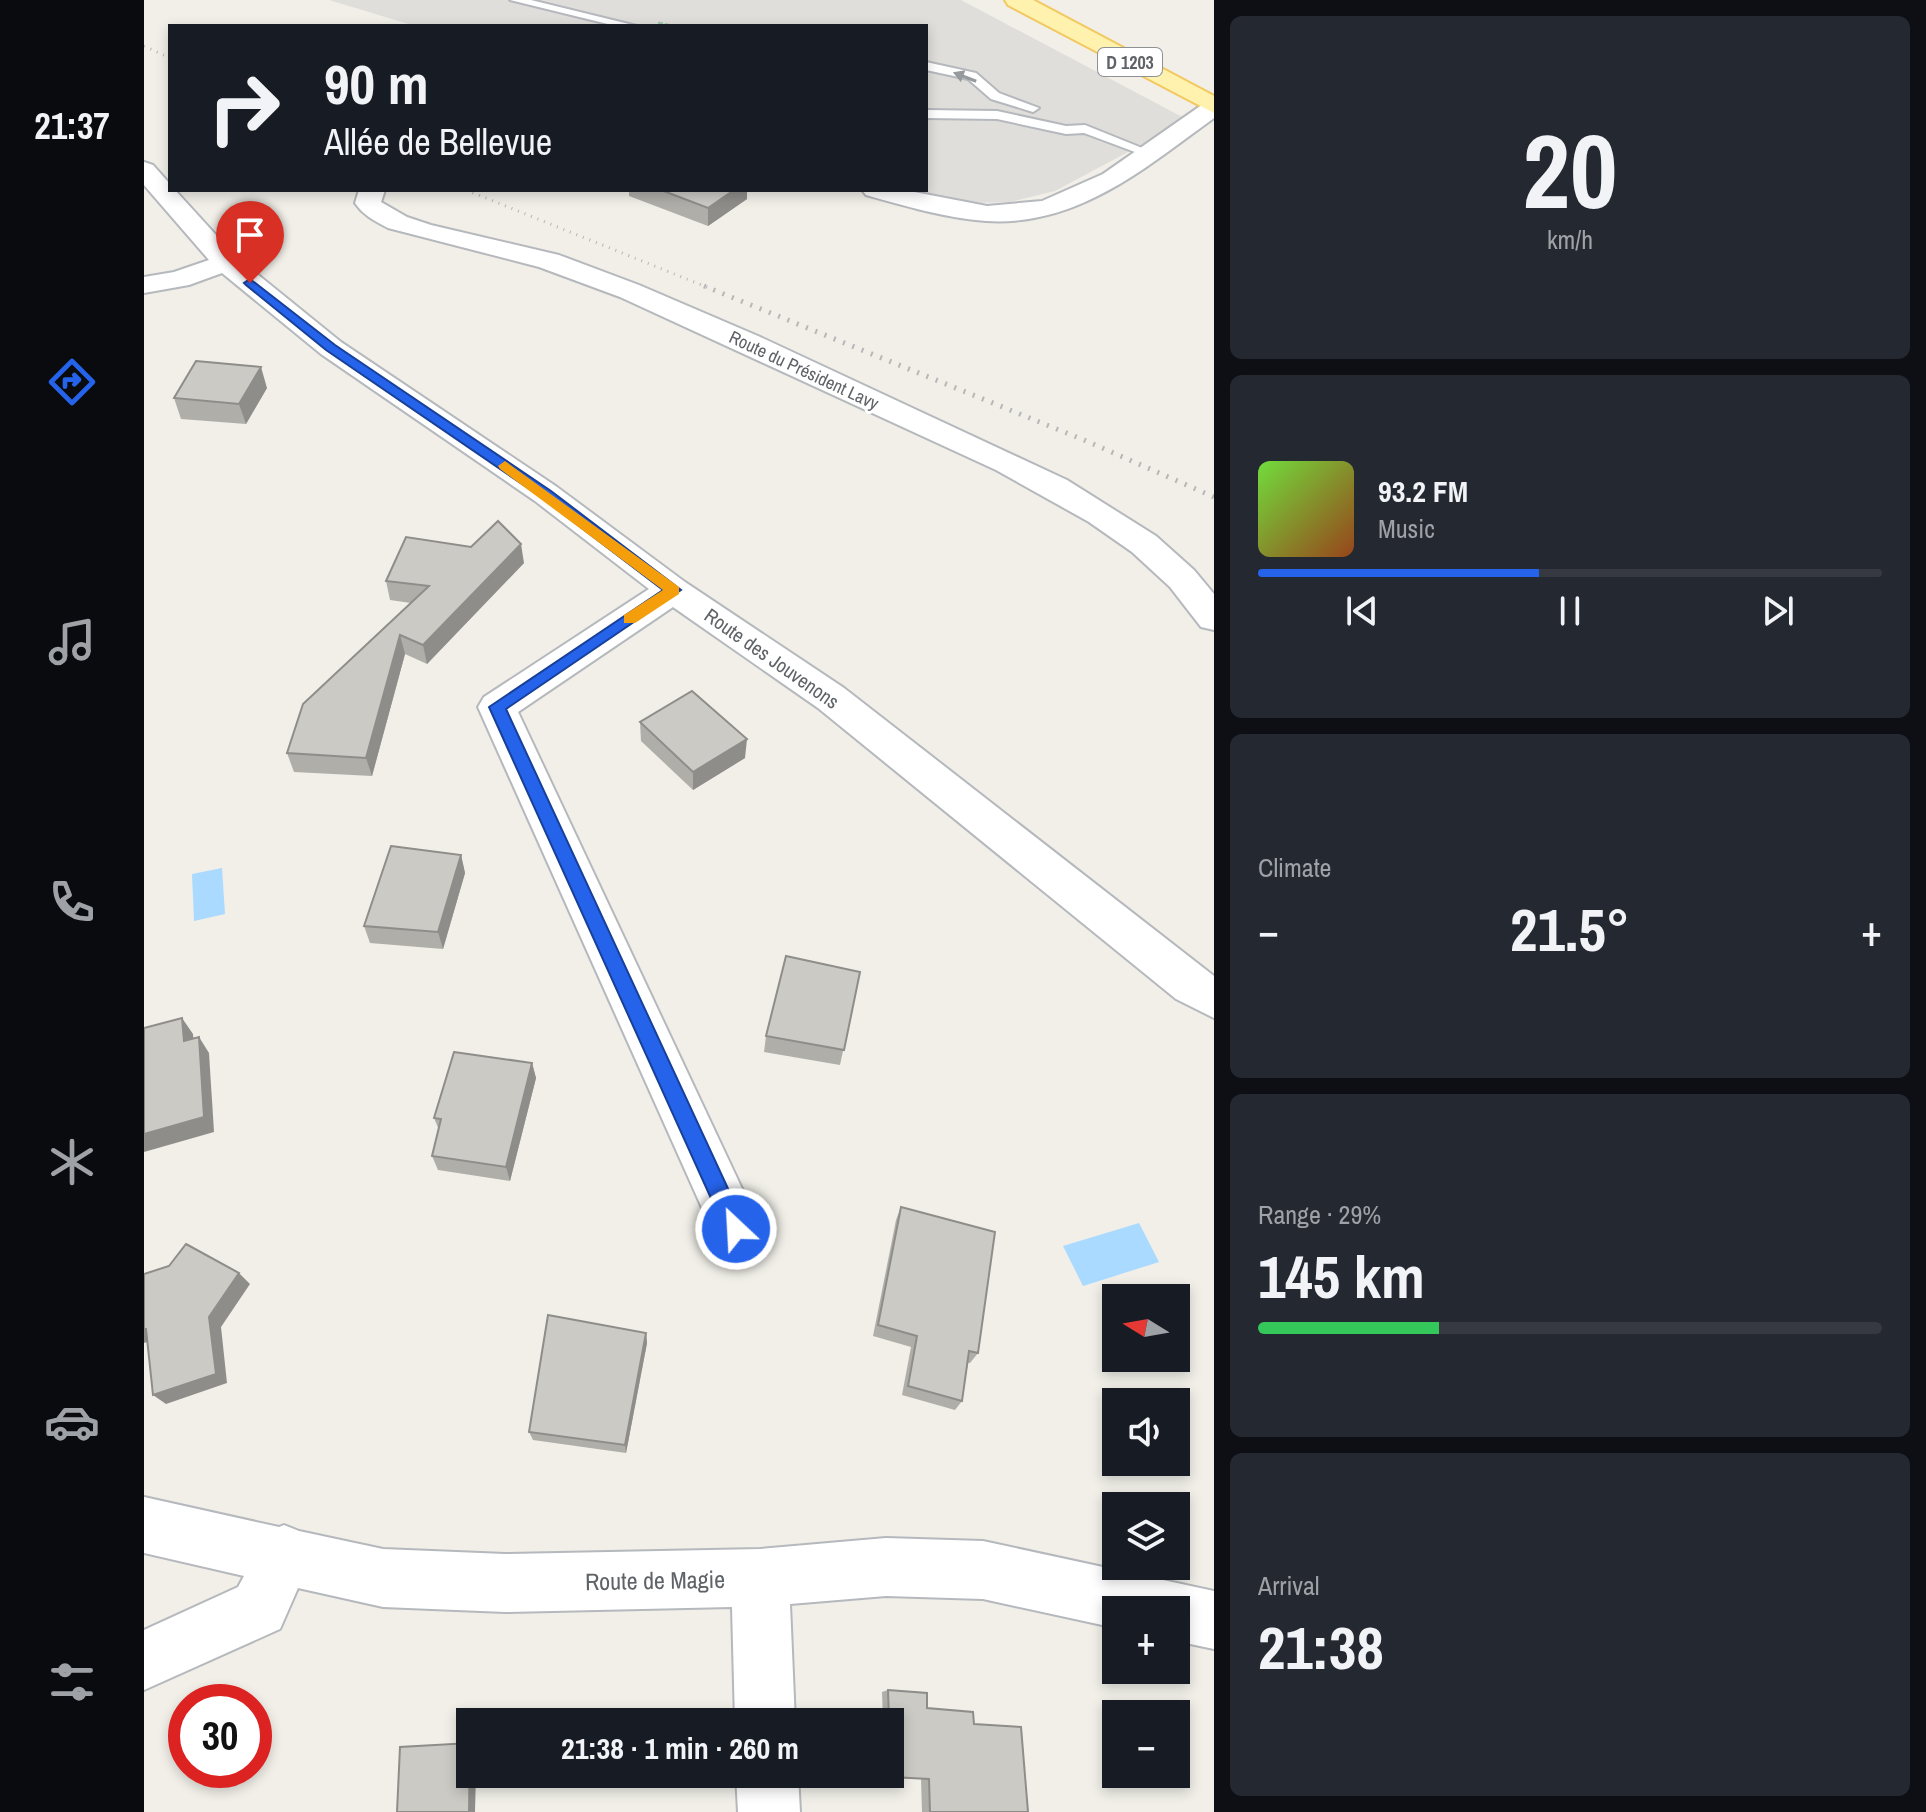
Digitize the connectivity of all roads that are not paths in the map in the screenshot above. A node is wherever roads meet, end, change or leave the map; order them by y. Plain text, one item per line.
1 (516, 0) edge
2 (1016, 0) edge
3 (1048, 16) junction
4 (622, 24) edge
5 (928, 66) edge
6 (1214, 89) edge
7 (990, 92) junction
8 (1214, 107) edge
9 (928, 114) edge
10 (976, 114) junction
11 (1085, 129) junction
12 (1196, 146) dead end
13 (1151, 154) junction
14 (144, 170) edge
15 (371, 192) edge
16 (883, 192) edge
17 (226, 263) junction
18 (144, 285) edge
19 (673, 590) junction
20 (1214, 618) edge
21 (1214, 999) edge
22 (736, 1229) dead end
23 (144, 1525) edge
24 (284, 1553) junction
25 (760, 1578) junction
26 (1103, 1596) edge
27 (1190, 1615) edge
28 (1214, 1620) edge
29 (144, 1660) edge
30 (765, 1708) edge
31 (768, 1788) edge
32 (769, 1812) edge

1 - 4 lane
2 - 3 main road, D 1203
3 - 6 main road, D 1203
3 - 8 main road, D 1203
7 -> 5 lane
7 - 10 lane
7 - 11 lane
8 - 13 street
9 - 10 lane
10 - 11 lane
11 - 13 lane
12 - 13 street
13 - 16 street
14 - 17 street, Route des Jouvenons
15 - 20 street, Route du Président Lavy
17 - 18 street
17 - 19 street, Route des Jouvenons
19 - 21 street, Route des Jouvenons
19 - 22 street
23 - 24 street, Route de Magie
24 - 25 street, Route de Magie
24 - 29 street
25 - 26 street, Route de Magie
25 - 30 street
27 - 28 street
31 - 32 street

